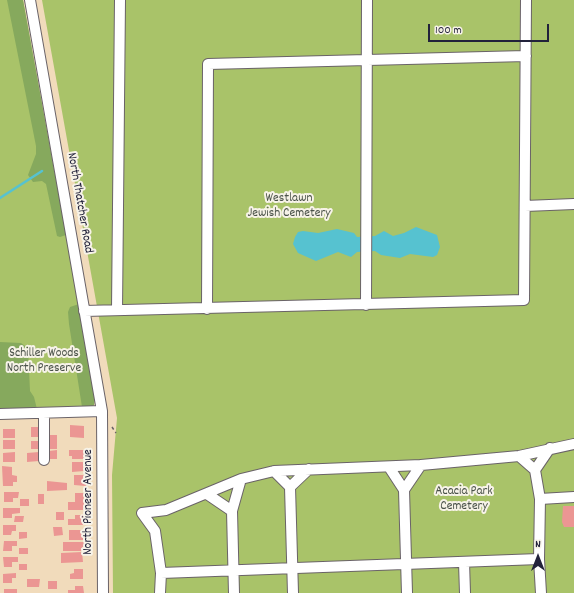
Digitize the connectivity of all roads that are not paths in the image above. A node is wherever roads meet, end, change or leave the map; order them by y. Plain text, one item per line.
1 (30, 0) edge
2 (120, 0) edge
3 (367, 0) edge
4 (526, 0) edge
5 (526, 56) junction
6 (366, 60) junction
7 (574, 204) edge
8 (525, 206) junction
9 (366, 305) junction
10 (207, 309) junction
11 (117, 310) junction
12 (84, 311) junction
13 (102, 411) junction
14 (44, 413) junction
15 (0, 414) edge
16 (574, 444) edge
17 (550, 448) junction
18 (519, 456) junction
19 (44, 460) dead end
20 (421, 465) junction
21 (389, 467) junction
22 (309, 469) junction
23 (535, 470) junction
24 (274, 471) junction
25 (241, 479) junction
26 (290, 487) junction
27 (404, 490) junction
28 (207, 494) junction
29 (574, 497) edge
30 (540, 499) junction
31 (232, 511) junction
32 (539, 559) junction
33 (464, 562) junction
34 (406, 564) junction
35 (292, 568) junction
36 (233, 570) junction
37 (161, 573) junction
38 (103, 593) edge
39 (160, 593) edge
40 (234, 593) edge
41 (293, 593) edge
42 (407, 593) edge
43 (465, 593) edge
44 (541, 593) edge

1 - 12 street, North Thatcher Road
2 - 11 street
3 - 6 street
4 - 5 street
5 - 6 street
5 - 8 street
6 - 9 street
6 - 10 street
7 - 8 street
8 - 9 street
9 - 10 street
10 - 11 street
11 - 12 street
12 - 13 street, North Thatcher Road
13 - 14 street
13 - 38 street, North Pioneer Avenue
14 - 15 street
14 - 19 street
16 - 17 street
17 - 18 street
17 - 23 street
18 - 20 street
18 - 23 street
20 - 21 street
20 - 27 street
21 - 22 street
21 - 27 street
22 - 24 street
22 - 26 street
23 - 30 street
24 - 25 street
24 - 26 street
25 - 28 street
25 - 31 street
26 - 35 street
27 - 34 street
28 - 31 street
28 - 37 street
29 - 30 street
30 - 32 street
31 - 36 street
32 - 33 street
32 - 44 street
33 - 34 street
33 - 43 street
34 - 35 street
34 - 42 street
35 - 36 street
35 - 41 street
36 - 37 street
36 - 40 street
37 - 39 street

